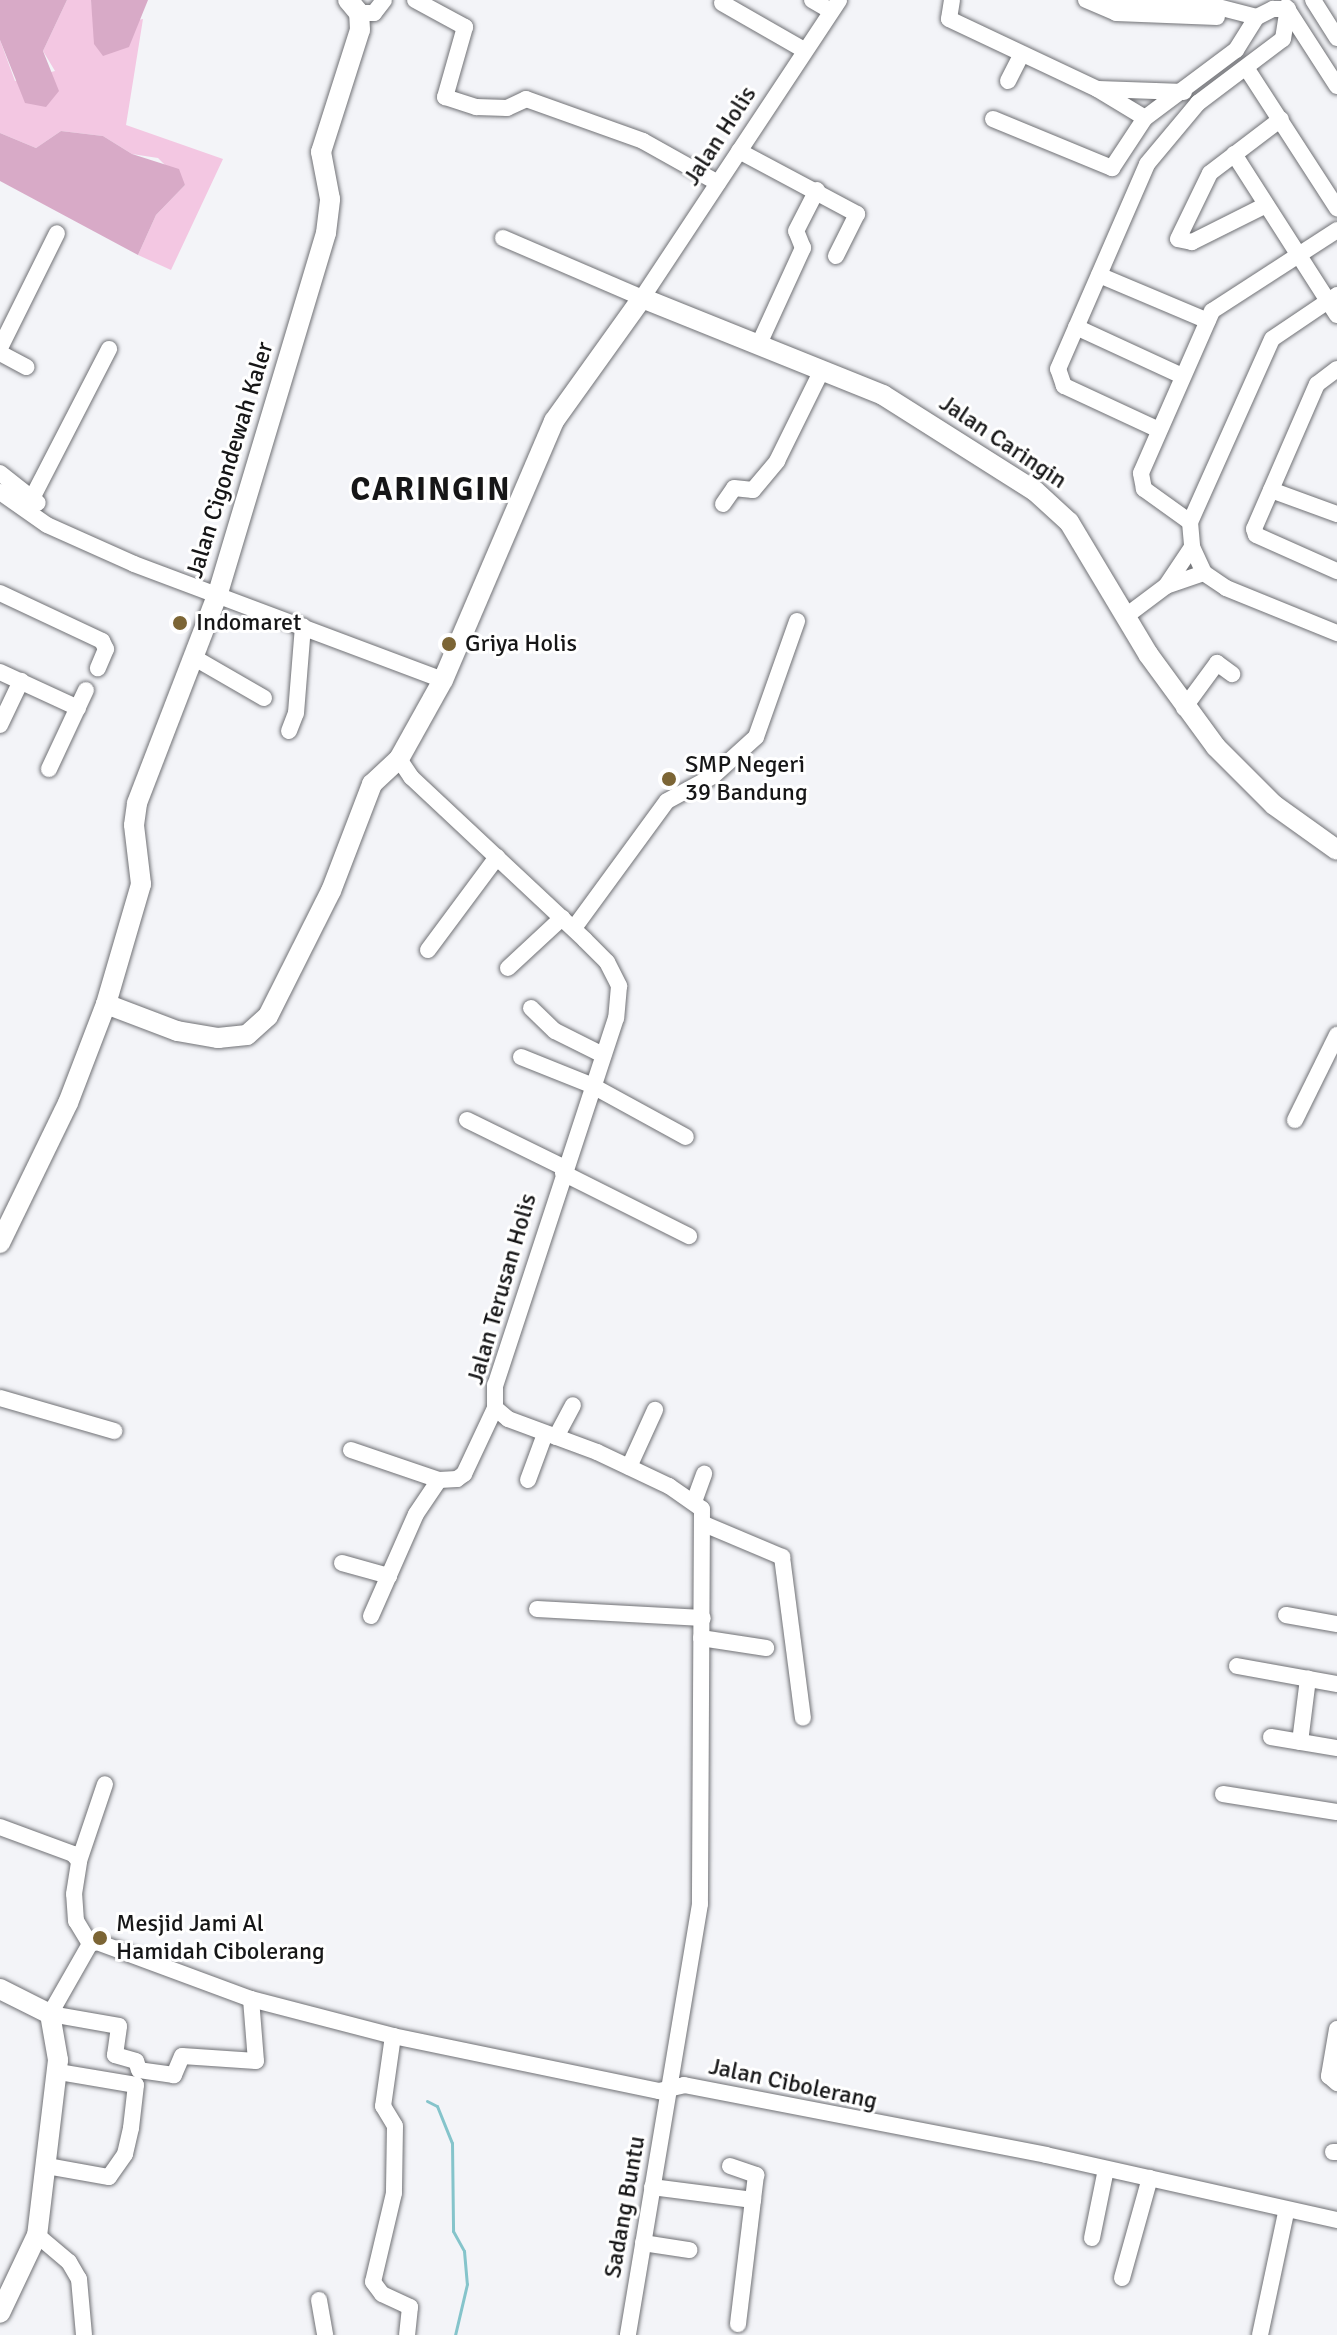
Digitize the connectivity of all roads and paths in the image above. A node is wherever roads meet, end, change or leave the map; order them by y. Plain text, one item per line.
1 (384, 0) edge
2 (415, 0) edge
3 (812, 0) edge
4 (952, 0) edge
5 (1086, 0) edge
6 (1313, 0) edge
7 (722, 3) dead end
8 (1289, 3) edge
9 (835, 5) edge
10 (1123, 6) edge
11 (354, 7) edge
12 (1257, 17) junction
13 (1337, 38) edge
14 (804, 50) junction
15 (1021, 55) junction
16 (1247, 69) junction
17 (1008, 81) dead end
18 (1337, 86) edge
19 (1097, 89) junction
20 (1184, 92) junction
21 (1145, 118) junction
22 (993, 119) dead end
23 (1281, 119) junction
24 (739, 151) junction
25 (1234, 154) junction
26 (718, 183) junction
27 (817, 190) junction
28 (1266, 205) junction
29 (1337, 208) edge
30 (1337, 230) edge
31 (57, 233) dead end
32 (503, 238) dead end
33 (1298, 251) junction
34 (836, 256) dead end
35 (1099, 275) junction
36 (642, 298) junction
37 (1332, 298) edge
38 (1337, 315) edge
39 (1208, 321) junction
40 (1076, 327) junction
41 (759, 344) junction
42 (109, 349) dead end
43 (0, 351) edge
44 (26, 367) dead end
45 (1337, 369) edge
46 (822, 370) junction
47 (1182, 376) junction
48 (1159, 430) junction
49 (0, 473) edge
50 (1271, 490) junction
51 (0, 492) edge
52 (30, 503) junction
53 (723, 504) dead end
54 (1337, 514) edge
55 (1190, 522) junction
56 (1192, 547) junction
57 (1337, 571) edge
58 (1204, 573) junction
59 (1166, 586) junction
60 (0, 593) edge
61 (218, 593) junction
62 (1126, 616) junction
63 (797, 621) dead end
64 (303, 626) junction
65 (1337, 633) edge
66 (193, 657) junction
67 (98, 668) dead end
68 (0, 672) edge
69 (1232, 674) dead end
70 (443, 680) junction
71 (21, 681) junction
72 (86, 690) dead end
73 (264, 698) dead end
74 (78, 708) junction
75 (1184, 708) junction
76 (0, 725) edge
77 (289, 731) dead end
78 (399, 759) junction
79 (49, 769) dead end
80 (1337, 850) edge
81 (497, 857) junction
82 (568, 923) junction
83 (428, 950) dead end
84 (508, 968) dead end
85 (106, 1004) junction
86 (531, 1008) dead end
87 (1337, 1035) edge
88 (603, 1055) junction
89 (521, 1057) dead end
90 (591, 1085) junction
91 (467, 1120) dead end
92 (1295, 1120) dead end
93 (686, 1137) dead end
94 (564, 1171) junction
95 (689, 1236) dead end
96 (1, 1240) edge
97 (0, 1398) edge
98 (573, 1405) dead end
99 (495, 1408) junction
100 (655, 1410) dead end
101 (114, 1431) dead end
102 (551, 1435) junction
103 (351, 1450) dead end
104 (629, 1467) junction
105 (704, 1474) dead end
106 (439, 1480) junction
107 (528, 1480) dead end
108 (695, 1499) junction
109 (704, 1524) junction
110 (342, 1563) dead end
111 (389, 1576) junction
112 (537, 1609) dead end
113 (1286, 1615) dead end
114 (371, 1616) dead end
115 (703, 1618) junction
116 (1337, 1624) edge
117 (701, 1638) junction
118 (766, 1648) dead end
119 (1237, 1666) dead end
120 (1308, 1679) junction
121 (1337, 1684) edge
122 (803, 1718) dead end
123 (1271, 1737) dead end
124 (1300, 1742) junction
125 (1337, 1748) edge
126 (105, 1784) dead end
127 (1223, 1794) dead end
128 (1337, 1812) edge
129 (0, 1827) edge
130 (79, 1861) junction
131 (90, 1944) junction
132 (0, 1989) edge
133 (251, 1999) junction
134 (50, 2014) junction
135 (1337, 2029) edge
136 (393, 2036) junction
137 (58, 2072) junction
138 (137, 2077) junction
139 (1336, 2083) edge
140 (671, 2087) junction
141 (47, 2166) junction
142 (730, 2166) dead end
143 (1106, 2169) junction
144 (1150, 2178) junction
145 (652, 2187) junction
146 (753, 2200) junction
147 (1286, 2213) junction
148 (1337, 2220) edge
149 (37, 2235) junction
150 (1092, 2238) dead end
151 (643, 2243) junction
152 (689, 2250) dead end
153 (1122, 2278) dead end
154 (319, 2300) dead end
155 (0, 2313) edge
156 (738, 2324) dead end
157 (84, 2335) edge
158 (325, 2335) edge
159 (407, 2335) edge
160 (628, 2335) edge
161 (1260, 2335) edge

1 - 11 street
2 - 26 street
3 - 9 street
4 - 15 street
5 - 10 street
6 - 13 street
7 - 14 street
8 - 12 street
8 - 16 street
8 - 18 street
9 - 14 street, Jalan Holis
10 - 12 street
11 - 61 main road, Jalan Cigondewah Kaler
12 - 20 street
14 - 24 street, Jalan Holis
15 - 17 street
15 - 19 street
16 - 23 street
16 - 35 street
19 - 20 street
19 - 21 street
20 - 21 street
21 - 22 street
23 - 25 street
23 - 29 street
24 - 26 street, Jalan Holis
24 - 27 street
25 - 28 street
25 - 28 street
26 - 36 street, Jalan Holis
27 - 34 street
27 - 41 street
28 - 33 street
30 - 33 street
31 - 43 street
32 - 36 street
33 - 37 street
33 - 39 street
35 - 39 street
35 - 40 street
36 - 41 main road, Jalan Caringin
36 - 70 main road
37 - 38 street
37 - 55 street
39 - 47 street
40 - 47 street
40 - 48 street
41 - 46 main road, Jalan Caringin
42 - 52 street
43 - 44 street
45 - 50 street
46 - 53 street
46 - 62 main road, Jalan Caringin
47 - 48 street
48 - 55 street
49 - 52 street
50 - 54 street
50 - 57 street
51 - 52 street
52 - 61 street
55 - 56 street
56 - 58 street
56 - 59 street
58 - 59 street
58 - 65 street
59 - 62 street
60 - 67 street
61 - 64 street
61 - 66 main road, Jalan Cigondewah Kaler
62 - 75 main road, Jalan Caringin
63 - 82 street
64 - 70 street
64 - 77 street
66 - 73 street
66 - 85 main road, Jalan Cigondewah Kaler
68 - 71 street
69 - 75 street
70 - 78 main road
71 - 74 street
71 - 76 street
72 - 74 street
74 - 79 street
75 - 80 main road, Jalan Caringin
78 - 81 street, Jalan Terusan Holis
78 - 85 main road
81 - 82 street, Jalan Terusan Holis
81 - 83 street
82 - 84 street
82 - 88 street, Jalan Terusan Holis
85 - 96 main road, Jalan Cigondewah Kaler
86 - 88 street
87 - 92 street
88 - 90 street, Jalan Terusan Holis
89 - 90 street
90 - 93 street
90 - 94 street, Jalan Terusan Holis
91 - 94 street
94 - 95 street
94 - 99 street, Jalan Terusan Holis
97 - 101 street
98 - 102 street
99 - 102 street, Jalan Terusan Holis
99 - 106 street
100 - 104 street
102 - 104 street, Jalan Terusan Holis
102 - 107 street
103 - 106 street
104 - 108 street, Jalan Terusan Holis
105 - 108 street
106 - 111 street
108 - 109 street
109 - 115 street
109 - 122 street
110 - 111 street
111 - 114 street
112 - 115 street
113 - 116 street
115 - 117 street
117 - 118 street
117 - 140 street
119 - 120 street
120 - 121 street
120 - 124 street
123 - 124 street
124 - 125 street
126 - 130 street
127 - 128 street
129 - 130 street
130 - 131 street
131 - 133 street, Jalan Cibolerang
131 - 134 street
132 - 134 main road
133 - 136 street, Jalan Cibolerang
133 - 138 street
134 - 137 main road
134 - 138 street
135 - 139 street
136 - 140 street, Jalan Cibolerang
136 - 159 street
137 - 138 street
137 - 141 main road
138 - 141 street
140 - 143 street, Jalan Cibolerang
140 - 145 street, Sadang Buntu
141 - 149 main road
142 - 146 street
143 - 144 street, Jalan Cibolerang
143 - 150 street
144 - 147 street, Jalan Cibolerang
144 - 153 street
145 - 146 street
145 - 151 street, Sadang Buntu
146 - 156 street
147 - 148 street, Jalan Cibolerang
147 - 161 street
149 - 155 main road
149 - 157 street
151 - 152 street
151 - 160 street, Sadang Buntu
154 - 158 street

